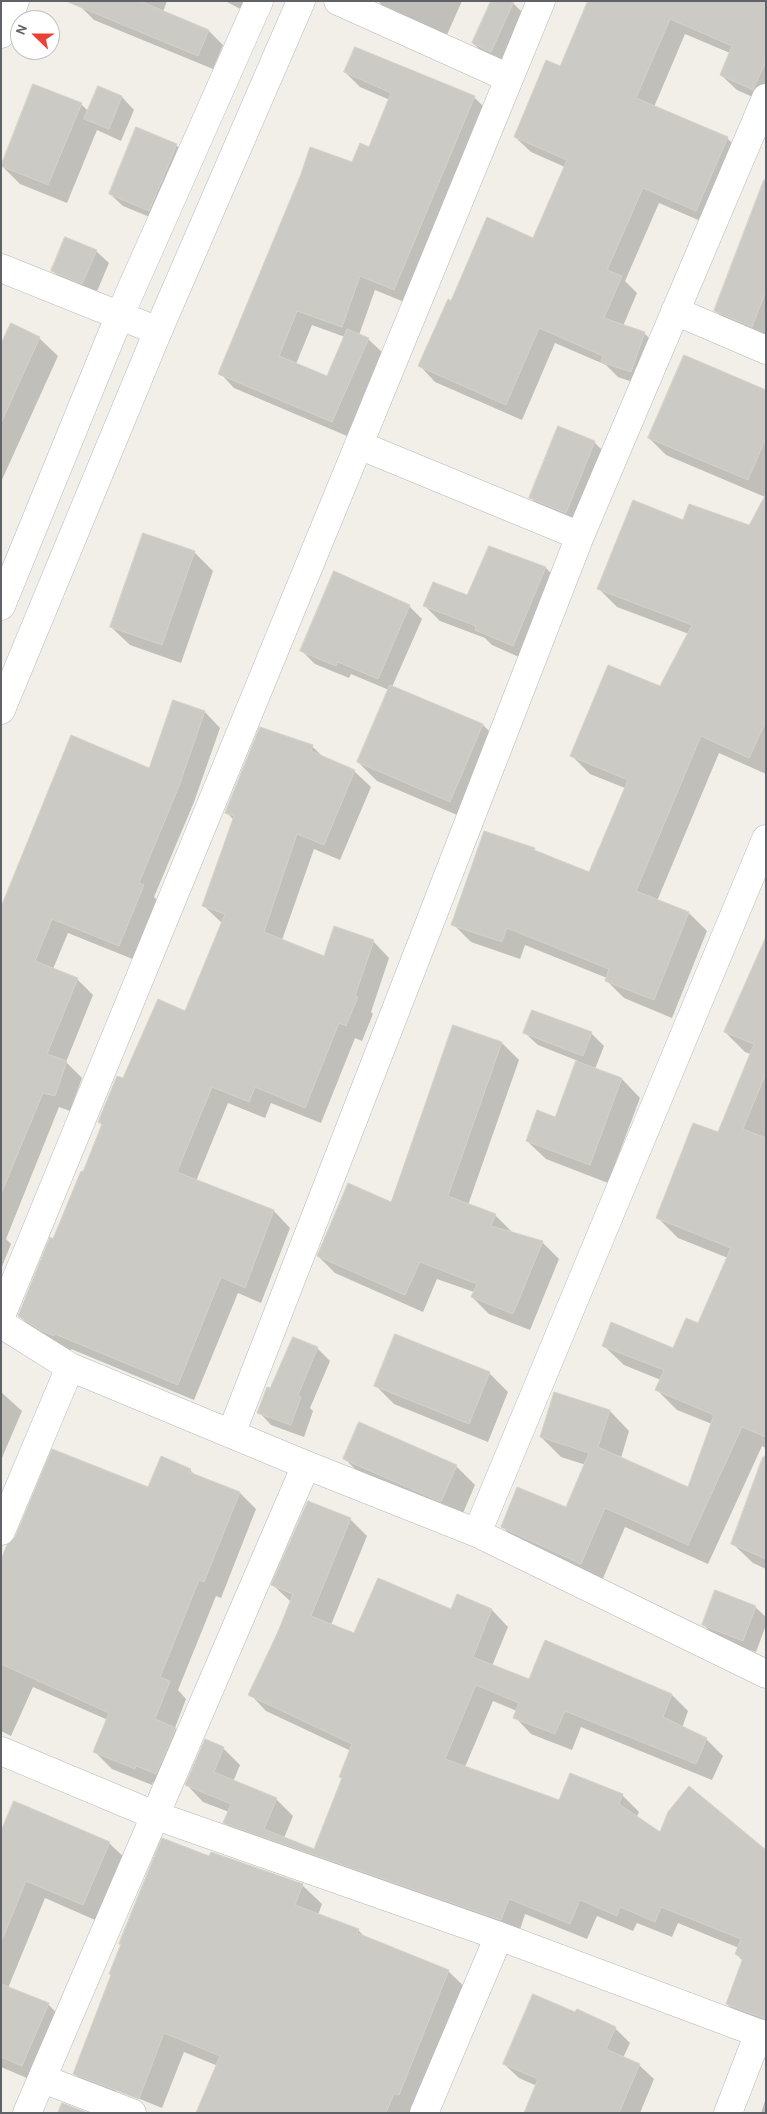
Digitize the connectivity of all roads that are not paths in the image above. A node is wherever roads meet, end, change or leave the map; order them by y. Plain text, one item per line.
1 (15, 1) edge
2 (259, 1) edge
3 (301, 1) edge
4 (338, 1) edge
5 (541, 1) edge
6 (1, 34) edge
7 (509, 78) junction
8 (766, 98) edge
9 (1, 268) edge
10 (675, 311) junction
11 (120, 317) junction
12 (158, 332) junction
13 (766, 350) edge
14 (359, 445) junction
15 (580, 536) junction
16 (1, 606) edge
17 (1, 710) edge
18 (766, 839) edge
19 (1, 1316) edge
20 (1, 1324) edge
21 (70, 1367) junction
22 (231, 1434) junction
23 (306, 1465) junction
24 (1, 1531) edge
25 (477, 1533) junction
26 (765, 1673) edge
27 (1, 1751) edge
28 (154, 1815) junction
29 (499, 1936) junction
30 (762, 2035) edge
31 (43, 2079) junction
32 (27, 2113) edge
33 (132, 2113) edge
34 (424, 2113) edge
35 (728, 2113) edge

1 - 6 street
2 - 11 street
3 - 12 street
4 - 7 street
5 - 7 street
7 - 14 street
8 - 10 street
9 - 11 street
10 - 13 street
10 - 15 street
11 - 12 street
11 - 16 street
12 - 17 street
14 - 15 street
14 - 19 street
15 - 22 street
18 - 25 street
20 - 21 street
21 - 22 street
21 - 24 street
22 - 23 street
23 - 25 street
23 - 28 street
25 - 26 street
27 - 28 street
28 - 29 street
28 - 31 street
29 - 30 street
29 - 34 street
30 - 35 street
31 - 32 street
31 - 33 street

